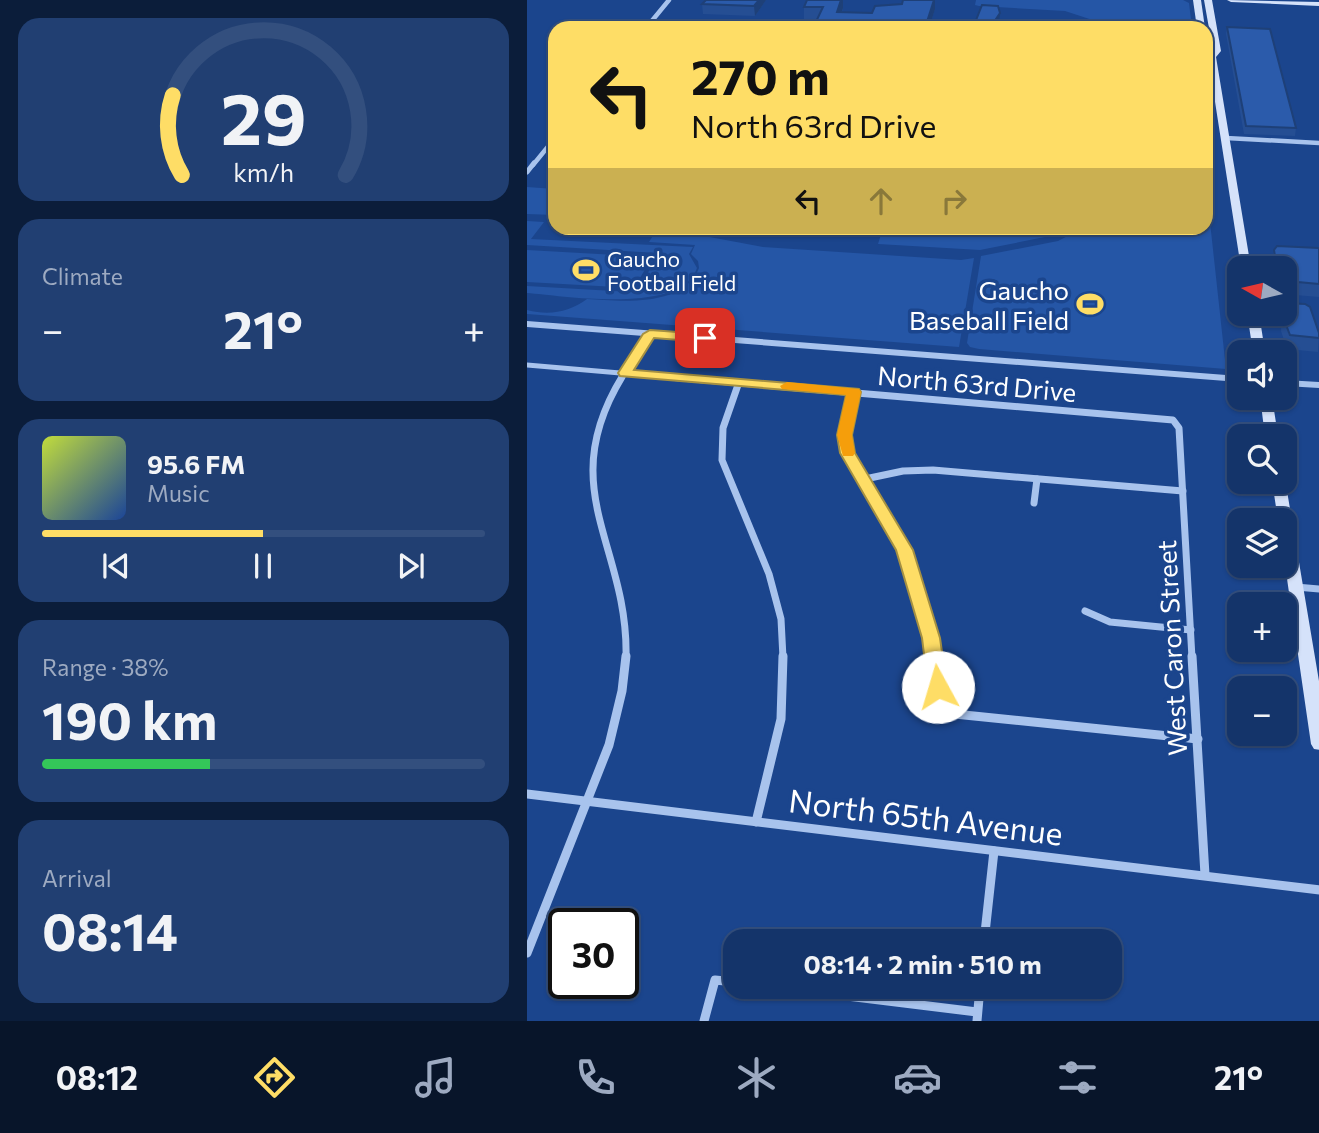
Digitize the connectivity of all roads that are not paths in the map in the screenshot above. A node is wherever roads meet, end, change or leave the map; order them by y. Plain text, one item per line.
1 (669, 0) edge
2 (1197, 0) edge
3 (1208, 0) edge
4 (1231, 0) edge
5 (1312, 0) edge
6 (1319, 2) edge
7 (652, 21) edge
8 (1200, 21) edge
9 (1212, 21) edge
10 (1213, 28) edge
11 (1213, 53) edge
12 (1213, 75) edge
13 (1226, 138) junction
14 (1319, 143) edge
15 (548, 146) edge
16 (527, 172) edge
17 (1244, 256) edge
18 (527, 324) edge
19 (650, 334) junction
20 (527, 365) edge
21 (625, 373) junction
22 (1227, 378) edge
23 (739, 382) junction
24 (1297, 384) edge
25 (1319, 385) edge
26 (854, 392) junction
27 (1173, 419) joint
28 (865, 479) junction
29 (1037, 479) junction
30 (1183, 491) junction
31 (1034, 503) dead end
32 (1294, 578) edge
33 (1295, 587) junction
34 (1319, 589) edge
35 (1085, 611) dead end
36 (1191, 630) junction
37 (1198, 740) junction
38 (1319, 744) edge
39 (527, 794) edge
40 (587, 802) junction
41 (756, 822) junction
42 (994, 851) junction
43 (1205, 875) junction
44 (1319, 890) edge
45 (985, 929) edge
46 (527, 953) edge
47 (723, 981) edge
48 (855, 999) edge
49 (979, 999) edge
50 (977, 1017) edge
51 (704, 1021) edge

1 - 7 street
2 - 8 main road
3 - 9 main road
4 - 6 main road
5 - 6 main road
10 - 11 main road
12 - 13 main road
13 - 14 street
13 - 17 main road
15 - 16 street
18 - 19 street
19 - 21 street
19 - 22 street
20 - 21 street, North 63rd Drive
21 - 23 street, North 63rd Drive
21 - 40 street
23 - 26 street, North 63rd Drive
23 - 41 street
24 - 25 street
26 - 27 street, North 63rd Drive
26 - 28 street
27 - 30 street, West Caron Street
28 - 29 street
28 - 37 street
29 - 30 street
29 - 31 street
30 - 36 street, West Caron Street
32 - 33 main road
33 - 34 street
33 - 38 main road
35 - 36 street
36 - 37 street, West Caron Street
37 - 43 street, West Caron Street
39 - 40 street, North 65th Avenue
40 - 41 street, North 65th Avenue
40 - 46 street
41 - 42 street, North 65th Avenue
42 - 43 street, North 65th Avenue
42 - 45 street
43 - 44 street, North 65th Avenue
47 - 51 street
48 - 50 street
49 - 50 street

